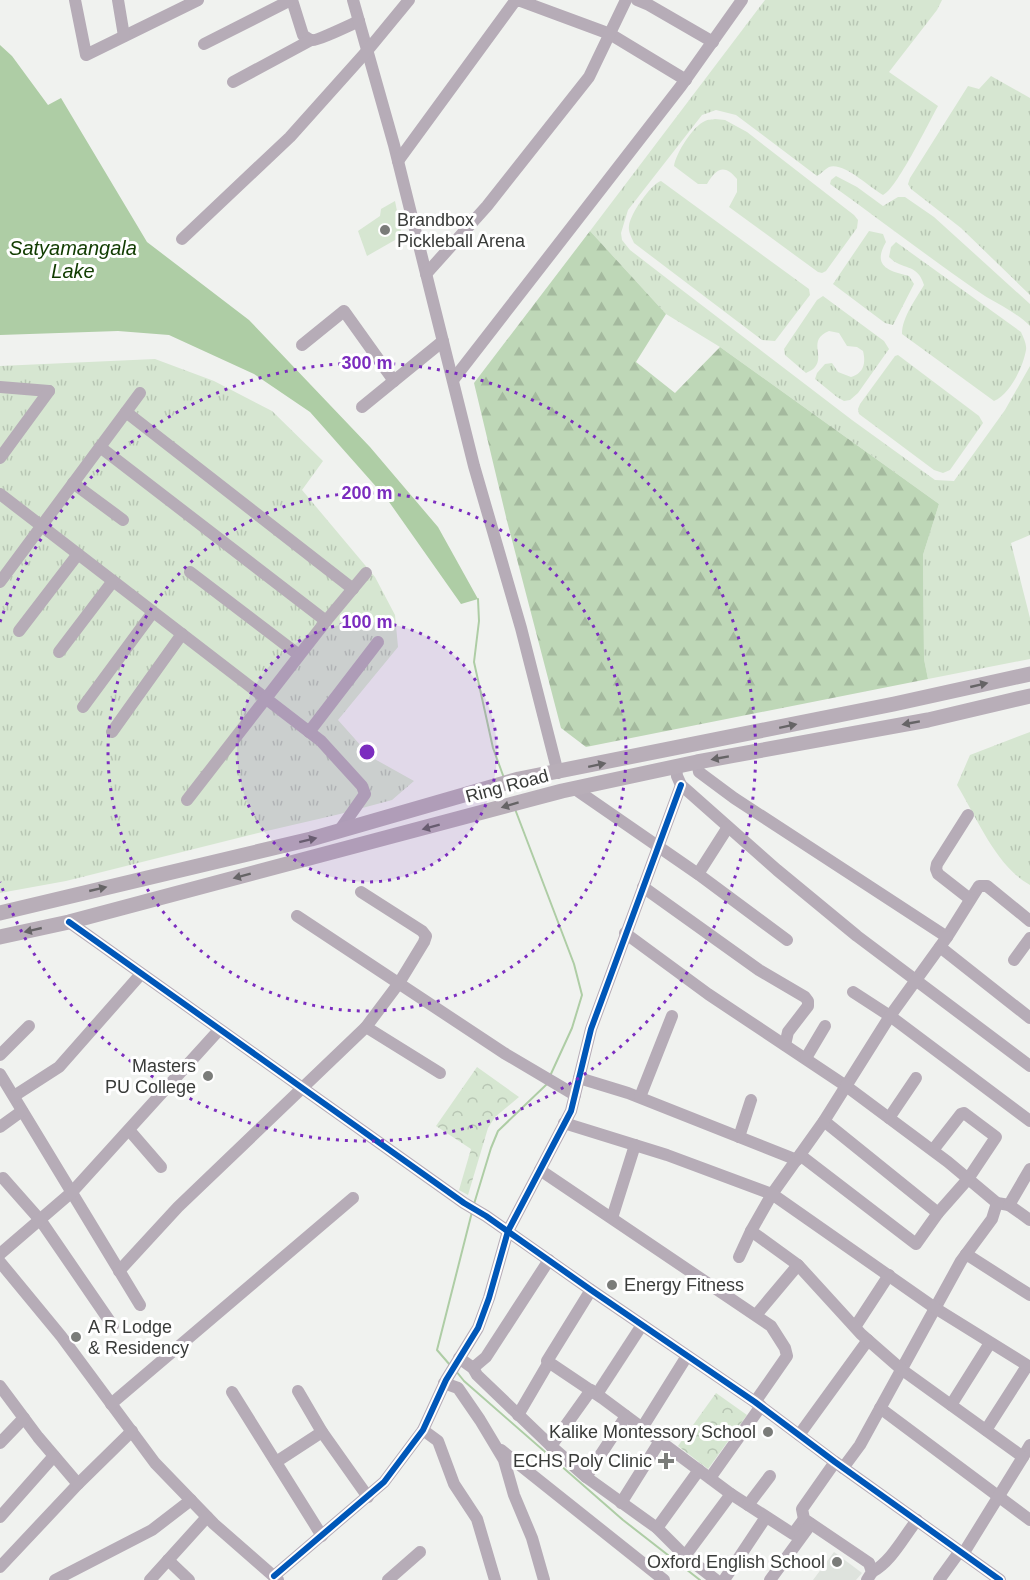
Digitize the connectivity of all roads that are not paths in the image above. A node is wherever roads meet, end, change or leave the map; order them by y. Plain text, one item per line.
1 (75, 0) edge
2 (118, 0) edge
3 (198, 0) edge
4 (292, 0) edge
5 (353, 0) edge
6 (409, 0) edge
7 (626, 0) edge
8 (637, 0) edge
9 (736, 2) edge
10 (359, 21) junction
11 (610, 34) junction
12 (124, 36) junction
13 (311, 40) junction
14 (713, 42) junction
15 (204, 44) dead end
16 (367, 51) junction
17 (686, 80) junction
18 (233, 82) dead end
19 (398, 161) junction
20 (182, 239) dead end
21 (426, 274) junction
22 (443, 341) junction
23 (302, 345) dead end
24 (453, 380) junction
25 (394, 381) junction
26 (0, 387) edge
27 (141, 393) dead end
28 (362, 407) dead end
29 (126, 412) junction
30 (100, 447) junction
31 (0, 458) edge
32 (73, 483) junction
33 (0, 494) edge
34 (123, 520) dead end
35 (41, 525) junction
36 (78, 554) junction
37 (190, 572) dead end
38 (366, 573) dead end
39 (113, 581) junction
40 (0, 582) edge
41 (353, 589) junction
42 (153, 612) junction
43 (326, 621) junction
44 (19, 631) dead end
45 (182, 634) junction
46 (378, 642) dead end
47 (59, 652) dead end
48 (299, 655) junction
49 (1030, 674) edge
50 (1030, 696) edge
51 (266, 699) junction
52 (83, 707) dead end
53 (112, 732) dead end
54 (309, 732) junction
55 (697, 762) junction
56 (676, 766) junction
57 (558, 773) junction
58 (681, 785) junction
59 (569, 790) junction
60 (188, 800) dead end
61 (968, 815) dead end
62 (728, 827) junction
63 (339, 831) junction
64 (658, 846) junction
65 (698, 874) junction
66 (643, 886) junction
67 (361, 892) dead end
68 (63, 898) junction
69 (970, 899) junction
70 (0, 913) edge
71 (297, 916) dead end
72 (1030, 921) edge
73 (69, 922) junction
74 (625, 933) junction
75 (0, 938) edge
76 (1030, 938) edge
77 (787, 940) dead end
78 (944, 942) junction
79 (1014, 960) dead end
80 (141, 974) junction
81 (917, 980) junction
82 (399, 983) junction
83 (853, 992) dead end
84 (1028, 1012) edge
85 (672, 1016) dead end
86 (890, 1016) junction
87 (29, 1026) dead end
88 (825, 1026) dead end
89 (366, 1027) junction
90 (219, 1030) junction
91 (785, 1044) junction
92 (0, 1054) edge
93 (806, 1058) junction
94 (1030, 1066) edge
95 (440, 1073) dead end
96 (0, 1074) edge
97 (579, 1078) junction
98 (916, 1078) dead end
99 (846, 1086) junction
100 (301, 1089) junction
101 (575, 1095) junction
102 (14, 1096) junction
103 (640, 1097) junction
104 (752, 1100) dead end
105 (22, 1111) junction
106 (889, 1118) junction
107 (824, 1121) junction
108 (1030, 1121) edge
109 (564, 1124) junction
110 (0, 1127) edge
111 (129, 1130) junction
112 (739, 1137) junction
113 (635, 1145) junction
114 (933, 1150) junction
115 (798, 1157) junction
116 (161, 1167) dead end
117 (1030, 1169) edge
118 (540, 1170) junction
119 (3, 1178) dead end
120 (969, 1179) junction
121 (72, 1192) junction
122 (772, 1194) junction
123 (353, 1198) dead end
124 (1003, 1204) junction
125 (938, 1214) junction
126 (612, 1218) junction
127 (1030, 1220) edge
128 (41, 1221) junction
129 (508, 1231) junction
130 (751, 1231) junction
131 (0, 1254) edge
132 (966, 1254) junction
133 (739, 1257) dead end
134 (549, 1260) junction
135 (0, 1262) edge
136 (798, 1265) junction
137 (119, 1271) junction
138 (11, 1275) junction
139 (889, 1275) junction
140 (0, 1283) edge
141 (591, 1290) junction
142 (1030, 1295) edge
143 (140, 1305) dead end
144 (935, 1308) junction
145 (756, 1315) junction
146 (642, 1325) junction
147 (113, 1326) dead end
148 (855, 1327) junction
149 (868, 1340) junction
150 (990, 1343) junction
151 (687, 1356) junction
152 (458, 1359) junction
153 (549, 1362) junction
154 (1029, 1367) edge
155 (473, 1368) junction
156 (901, 1369) junction
157 (445, 1382) junction
158 (0, 1386) edge
159 (298, 1391) dead end
160 (232, 1392) dead end
161 (594, 1392) junction
162 (111, 1404) junction
163 (758, 1404) junction
164 (951, 1406) junction
165 (880, 1408) junction
166 (518, 1415) junction
167 (626, 1416) junction
168 (24, 1418) junction
169 (642, 1428) junction
170 (423, 1430) junction
171 (986, 1430) junction
172 (132, 1431) junction
173 (322, 1431) junction
174 (799, 1435) junction
175 (660, 1441) junction
176 (0, 1443) edge
177 (1030, 1445) edge
178 (551, 1446) junction
179 (498, 1448) junction
180 (54, 1456) junction
181 (1023, 1457) junction
182 (276, 1462) junction
183 (839, 1465) junction
184 (699, 1470) junction
185 (770, 1476) dead end
186 (586, 1477) junction
187 (710, 1478) junction
188 (78, 1484) junction
189 (730, 1494) junction
190 (999, 1496) junction
191 (368, 1497) junction
192 (191, 1500) junction
193 (621, 1503) junction
194 (748, 1505) junction
195 (0, 1517) edge
196 (207, 1517) junction
197 (766, 1517) junction
198 (916, 1520) junction
199 (1030, 1520) edge
200 (808, 1522) junction
201 (657, 1528) junction
202 (322, 1536) junction
203 (420, 1552) dead end
204 (961, 1552) junction
205 (685, 1556) junction
206 (168, 1560) junction
207 (0, 1567) edge
208 (869, 1576) edge
209 (276, 1578) edge
210 (545, 1579) edge
211 (998, 1579) edge
212 (55, 1580) edge
213 (150, 1580) edge
214 (189, 1580) edge
215 (388, 1580) edge
216 (495, 1580) edge
217 (664, 1580) edge
218 (716, 1580) edge
219 (724, 1580) edge
220 (770, 1580) edge
221 (939, 1580) edge

1 - 12 street
2 - 12 street
3 - 12 street
4 - 13 street
4 - 15 street
5 - 10 street
6 - 16 street
7 - 11 street
8 - 14 street
9 - 14 street
10 - 13 street
10 - 16 street
11 - 17 street
11 - 19 street
11 - 21 street
13 - 18 street
14 - 17 street
16 - 19 street
16 - 20 street
17 - 24 street
19 - 21 street
21 - 22 street
22 - 24 street
22 - 25 street
23 - 25 street
24 - 57 street
25 - 28 street
26 - 31 street
27 - 29 street
29 - 30 street
29 - 41 street
30 - 32 street
30 - 43 street
32 - 34 street
32 - 35 street
33 - 35 street
35 - 36 street
35 - 40 street
36 - 39 street
36 - 44 street
37 - 48 street
38 - 41 street
39 - 42 street
39 - 47 street
41 - 43 street
42 - 45 street
42 - 52 street
43 - 48 street
45 - 51 street
45 - 53 street
46 - 54 street
48 - 51 street
57 -> 49 main road, Ring Road
50 -> 55 main road, Ring Road
51 - 54 street
51 - 60 street
54 - 63 street
55 - 56 main road, Ring Road
55 - 78 street
56 - 58 street
56 - 59 main road, Ring Road
57 - 59 main road
57 - 63 main road, Ring Road
58 - 62 street
58 - 64 street
59 - 64 street
59 -> 73 main road, Ring Road
61 - 69 street
62 - 65 street
62 - 81 street
68 -> 63 main road, Ring Road
64 - 65 street
64 - 66 street
65 - 77 street
66 - 74 street
66 - 91 street
67 - 82 street
68 - 70 main road, Ring Road
68 - 73 main road
69 - 72 street
69 - 78 street
71 - 82 street
73 -> 75 main road, Ring Road
73 - 80 street
74 - 91 street
74 - 97 street
76 - 79 street
78 - 81 street
78 - 84 street
80 - 90 street
80 - 102 street
81 - 86 street
81 - 94 street
82 - 89 street
82 - 101 street
83 - 86 street
85 - 103 street
86 - 99 street
86 - 108 street
87 - 92 street
88 - 93 street
89 - 95 street
89 - 100 street
90 - 100 street
90 - 111 street
91 - 93 street
93 - 99 street
96 - 102 street
97 - 101 street
97 - 103 street
98 - 106 street
99 - 106 street
99 - 107 street
100 - 129 street
100 - 137 street
101 - 109 street
102 - 105 street
103 - 112 street
104 - 112 street
105 - 110 street
105 - 121 street
106 - 114 street
107 - 115 street
107 - 125 street
109 - 113 street
109 - 118 street
111 - 116 street
111 - 121 street
112 - 115 street
113 - 122 street
113 - 126 street
114 - 120 street
114 - 120 street
115 - 122 street
115 - 125 street
117 - 124 street
118 - 126 street
118 - 129 street
119 - 128 street
120 - 124 street
120 - 125 street
121 - 128 street
121 - 137 street
122 - 130 street
122 - 139 street
123 - 162 street
124 - 127 street
124 - 132 street
126 - 145 street
128 - 131 street
128 - 147 street
129 - 134 street
129 - 152 street
130 - 133 street
130 - 136 street
132 - 142 street
132 - 144 street
134 - 141 street
134 - 155 street
135 - 138 street
136 - 145 street
136 - 148 street
137 - 143 street
138 - 140 street
138 - 162 street
139 - 144 street
139 - 148 street
141 - 146 street
141 - 153 street
144 - 150 street
144 - 156 street
145 - 163 street
146 - 151 street
146 - 161 street
148 - 149 street
149 - 156 street
149 - 174 street
150 - 154 street
150 - 164 street
151 - 163 street
151 - 169 street
152 - 155 street
152 - 157 street
153 - 161 street
153 - 166 street
154 - 171 street
155 - 166 street
156 - 164 street
156 - 165 street
157 - 170 street
157 - 179 street
158 - 168 street
159 - 173 street
160 - 182 street
161 - 167 street
161 - 178 street
162 - 172 street
163 - 174 street
163 - 187 street
164 - 171 street
165 - 183 street
165 - 190 street
166 - 178 street
167 - 169 street
167 - 186 street
168 - 176 street
168 - 180 street
169 - 175 street
170 - 191 street
170 - 216 street
171 - 181 street
172 - 188 street
172 - 192 street
173 - 182 street
173 - 191 street
174 - 183 street
175 - 184 street
175 - 193 street
177 - 181 street
178 - 186 street
179 - 210 street
179 - 217 street
180 - 188 street
180 - 195 street
181 - 190 street
182 - 202 street
183 - 198 street
183 - 200 street
184 - 187 street
184 - 201 street
185 - 194 street
186 - 193 street
187 - 189 street
188 - 207 street
189 - 194 street
189 - 205 street
190 - 199 street
190 - 204 street
191 - 202 street
192 - 196 street
192 - 212 street
193 - 201 street
194 - 197 street
196 - 206 street
196 - 209 street
197 - 200 street
197 - 219 street
198 - 204 street
198 - 208 street
200 - 208 street
200 - 220 street
201 - 205 street
202 - 209 street
203 - 215 street
204 - 211 street
204 - 221 street
205 - 218 street
206 - 213 street
206 - 214 street

